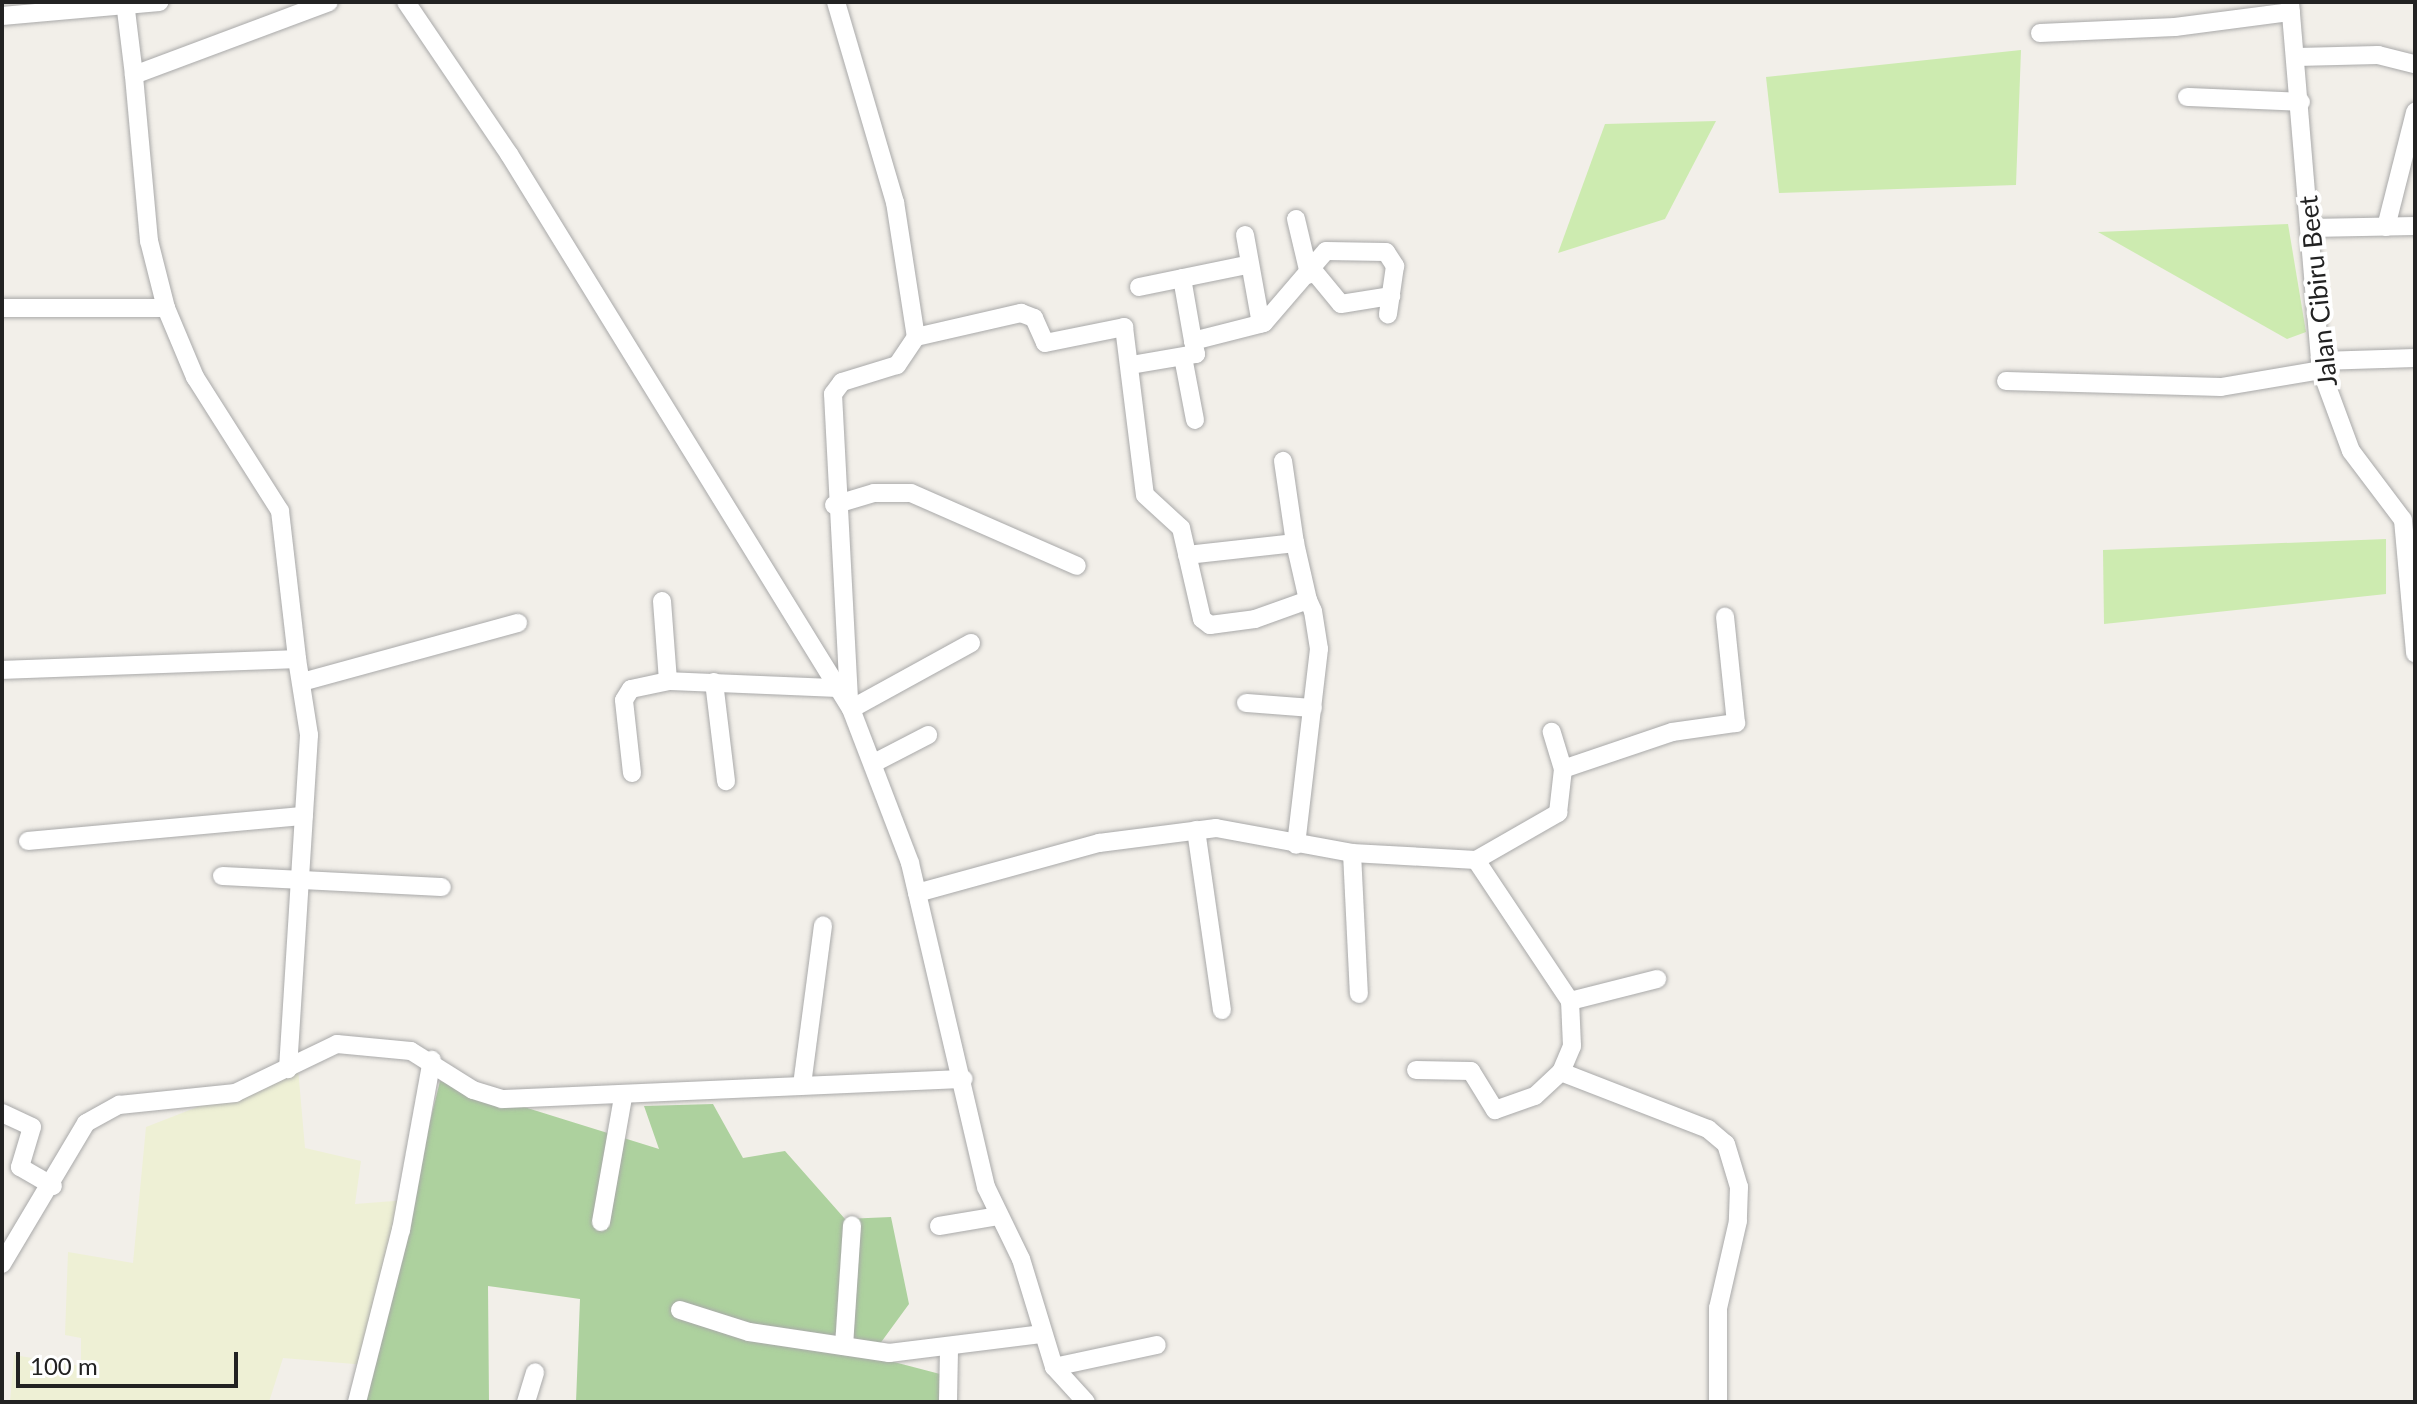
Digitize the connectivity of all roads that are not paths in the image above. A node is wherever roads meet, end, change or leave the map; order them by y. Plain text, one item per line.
1 (159, 2) edge
2 (329, 2) edge
3 (406, 2) edge
4 (836, 2) edge
5 (126, 6) edge
6 (2291, 7) edge
7 (2, 16) edge
8 (2040, 33) dead end
9 (2297, 57) junction
10 (2415, 64) edge
11 (134, 75) junction
12 (2187, 97) dead end
13 (2301, 102) junction
14 (2414, 123) edge
15 (1296, 219) dead end
16 (2415, 226) edge
17 (2386, 227) junction
18 (2310, 228) junction
19 (1245, 235) dead end
20 (1241, 266) dead end
21 (1310, 272) junction
22 (1182, 278) junction
23 (1139, 287) dead end
24 (2, 308) edge
25 (166, 308) junction
26 (1261, 324) junction
27 (916, 337) junction
28 (1188, 349) junction
29 (2415, 358) edge
30 (1131, 365) junction
31 (2320, 365) junction
32 (2006, 381) dead end
33 (1195, 420) dead end
34 (1283, 461) dead end
35 (834, 505) junction
36 (1295, 543) junction
37 (1187, 555) junction
38 (1077, 566) dead end
39 (2410, 579) edge
40 (1308, 600) junction
41 (662, 601) dead end
42 (1725, 617) dead end
43 (518, 623) dead end
44 (971, 643) dead end
45 (2415, 653) edge
46 (297, 659) junction
47 (2, 670) edge
48 (668, 681) junction
49 (302, 682) junction
50 (714, 682) junction
51 (835, 688) junction
52 (1246, 703) dead end
53 (850, 706) junction
54 (1313, 708) junction
55 (1552, 732) dead end
56 (928, 735) dead end
57 (874, 763) junction
58 (1563, 769) junction
59 (632, 773) dead end
60 (726, 781) dead end
61 (304, 816) junction
62 (1196, 830) junction
63 (28, 841) dead end
64 (1296, 845) junction
65 (1352, 853) junction
66 (1476, 860) junction
67 (222, 876) dead end
68 (298, 878) junction
69 (442, 887) dead end
70 (917, 893) junction
71 (823, 925) dead end
72 (1657, 979) dead end
73 (1359, 994) dead end
74 (1570, 1001) junction
75 (1222, 1010) dead end
76 (432, 1060) junction
77 (288, 1069) junction
78 (1416, 1070) dead end
79 (1561, 1072) junction
80 (964, 1079) junction
81 (802, 1085) junction
82 (623, 1097) junction
83 (2, 1113) edge
84 (53, 1186) junction
85 (999, 1216) junction
86 (601, 1222) dead end
87 (852, 1225) dead end
88 (939, 1226) dead end
89 (2, 1264) edge
90 (680, 1310) dead end
91 (1041, 1334) junction
92 (1157, 1345) dead end
93 (844, 1346) junction
94 (949, 1351) junction
95 (1054, 1367) junction
96 (535, 1372) dead end
97 (357, 1402) edge
98 (526, 1402) edge
99 (948, 1402) edge
100 (1086, 1402) edge
101 (1718, 1402) edge

1 - 5 street
2 - 11 street
3 - 51 street
4 - 27 street
5 - 7 street
5 - 11 street
6 - 8 street
6 - 9 street, Jalan Cibiru Beet
9 - 10 street
9 - 13 street, Jalan Cibiru Beet
11 - 25 street
12 - 13 street
13 - 18 street, Jalan Cibiru Beet
14 - 17 street
15 - 21 street
16 - 17 street
17 - 18 street
18 - 31 street, Jalan Cibiru Beet
19 - 26 street
20 - 22 street
21 - 21 street
21 - 26 street
22 - 23 street
22 - 28 street
24 - 25 street
25 - 46 street
26 - 28 street
27 - 30 street
27 - 35 street
28 - 30 street
28 - 33 street
29 - 31 street
30 - 37 street
31 - 32 street
31 - 39 street, Jalan Cibiru Beet
34 - 36 street
35 - 38 street
35 - 53 street
36 - 37 street
36 - 40 street
37 - 40 street
39 - 45 street, Jalan Cibiru Beet
40 - 54 street
41 - 48 street
42 - 58 street
43 - 49 street
44 - 53 street
46 - 47 street
46 - 49 street
48 - 50 street
48 - 59 street
49 - 61 street
50 - 51 street
50 - 60 street
51 - 53 street
52 - 54 street
53 - 57 street
54 - 64 street
55 - 58 street
56 - 57 street
57 - 70 street
58 - 66 street
61 - 63 street
61 - 68 street
62 - 64 street
62 - 70 street
62 - 75 street
64 - 65 street
65 - 66 street
65 - 73 street
66 - 74 street
67 - 68 street
68 - 69 street
68 - 77 street
70 - 80 street
71 - 81 street
72 - 74 street
74 - 79 street
76 - 77 street
76 - 82 street
76 - 97 street
77 - 84 street
78 - 79 street
79 - 101 street
80 - 81 street
80 - 85 street
81 - 82 street
82 - 86 street
83 - 84 street
84 - 89 street
85 - 88 street
85 - 91 street
87 - 93 street
90 - 93 street
91 - 94 street
91 - 95 street
92 - 95 street
93 - 94 street
94 - 99 street
95 - 100 street
96 - 98 street

